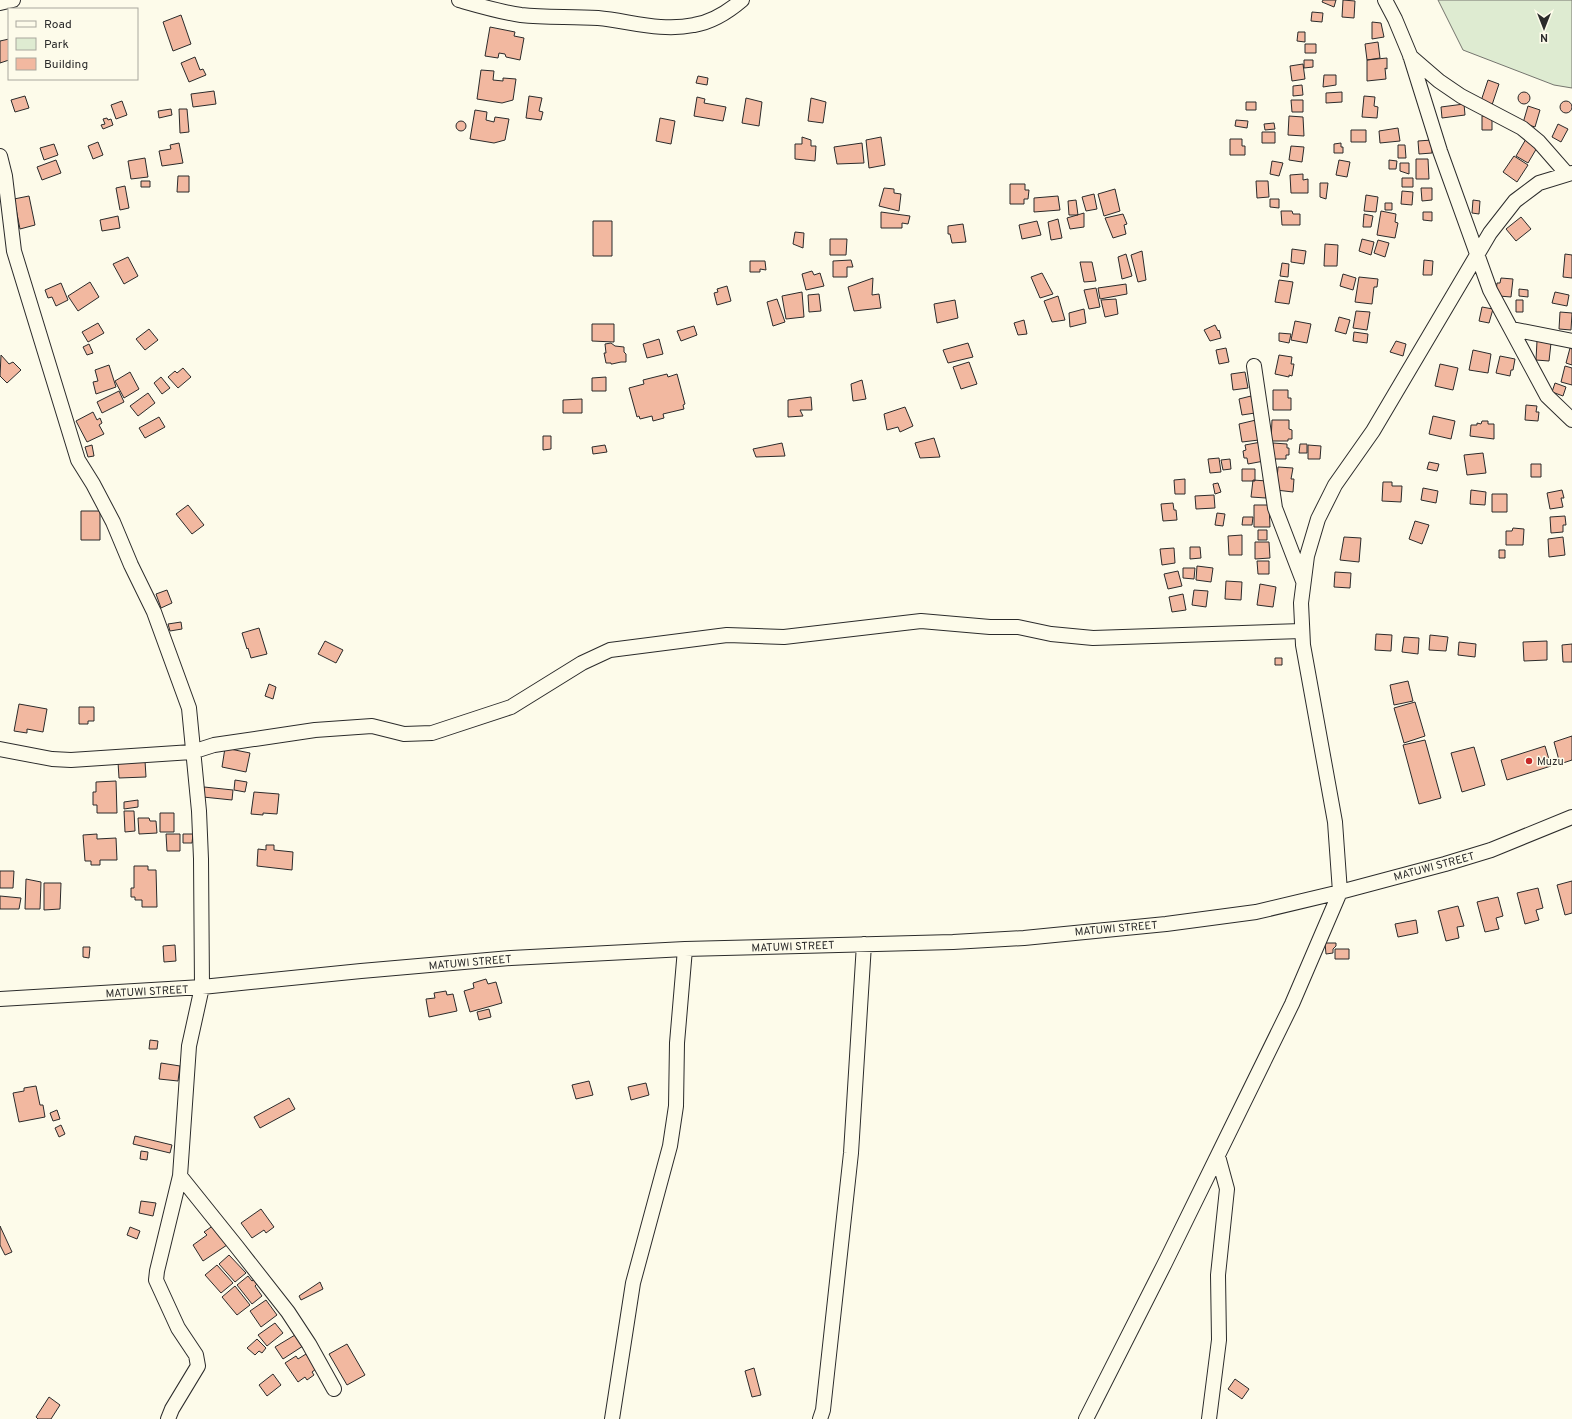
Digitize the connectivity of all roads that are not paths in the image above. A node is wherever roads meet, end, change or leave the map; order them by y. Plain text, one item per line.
1 (13, 0) edge
2 (459, 0) edge
3 (742, 0) edge
4 (1385, 0) edge
5 (0, 3) edge
6 (1410, 55) junction
7 (0, 156) edge
8 (1570, 173) edge
9 (1478, 256) junction
10 (1512, 329) junction
11 (1572, 341) edge
12 (1254, 366) dead end
13 (1572, 420) edge
14 (1304, 583) junction
15 (1302, 631) junction
16 (0, 749) edge
17 (192, 752) junction
18 (1572, 817) edge
19 (1340, 892) junction
20 (864, 944) junction
21 (685, 949) junction
22 (202, 987) junction
23 (0, 999) edge
24 (1218, 1156) junction
25 (180, 1176) junction
26 (334, 1389) dead end
27 (168, 1419) edge
28 (612, 1419) edge
29 (820, 1419) edge
30 (1086, 1419) edge
31 (1209, 1419) edge

1 - 5 street
2 - 3 street
4 - 6 street
6 - 8 street
6 - 9 street
7 - 17 street
8 - 9 street
9 - 10 street
9 - 14 street
10 - 11 street
10 - 13 street
12 - 14 street
14 - 15 street
15 - 17 street
15 - 19 street
16 - 17 street
17 - 22 street
18 - 19 street, MATUWI STREET
19 - 20 street, MATUWI STREET
19 - 24 street
20 - 21 street, MATUWI STREET
20 - 29 street
21 - 22 street, MATUWI STREET
21 - 28 street
22 - 23 street, MATUWI STREET
22 - 25 street
24 - 30 street
24 - 31 street
25 - 26 street
25 - 27 street

